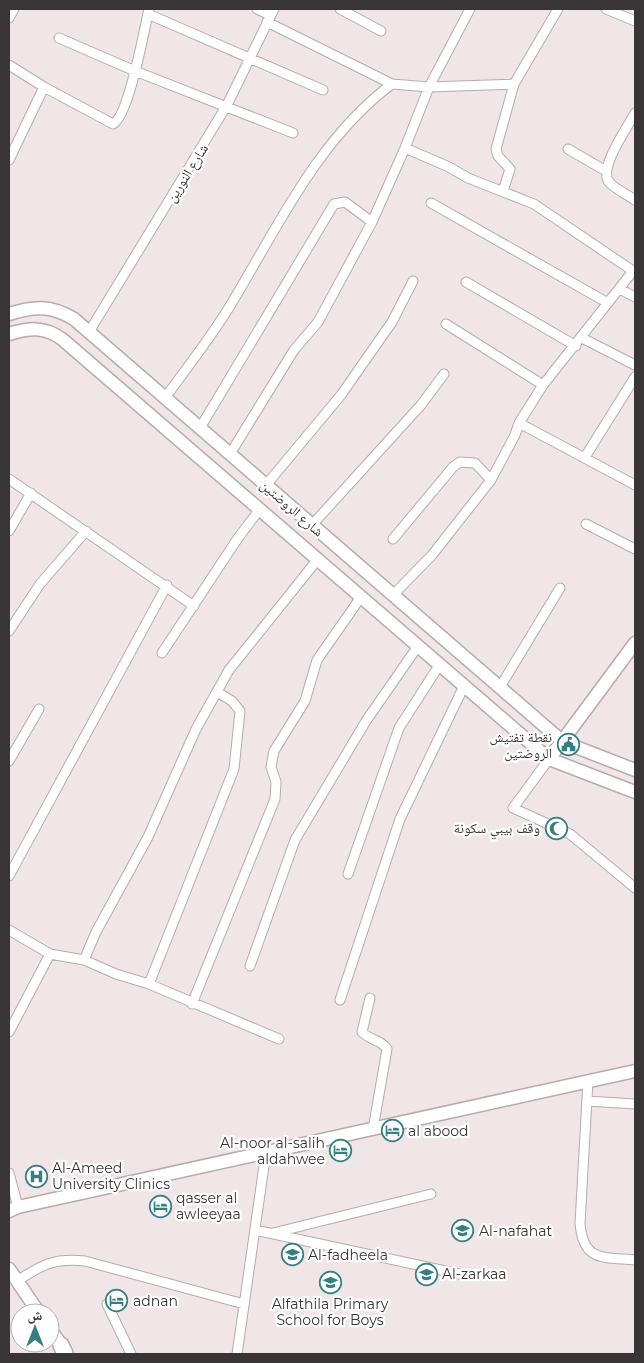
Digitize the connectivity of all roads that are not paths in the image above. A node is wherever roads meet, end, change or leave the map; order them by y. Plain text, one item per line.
1 (14, 9) edge
2 (256, 9) edge
3 (340, 9) edge
4 (470, 9) edge
5 (558, 9) edge
6 (606, 9) edge
7 (148, 11) edge
8 (270, 15) edge
9 (9, 18) edge
10 (635, 21) edge
11 (381, 30) dead end
12 (59, 38) dead end
13 (249, 60) junction
14 (9, 65) edge
15 (135, 71) junction
16 (392, 84) junction
17 (514, 84) junction
18 (44, 87) junction
19 (429, 87) junction
20 (323, 90) dead end
21 (227, 105) junction
22 (635, 113) edge
23 (293, 133) dead end
24 (405, 148) junction
25 (568, 149) dead end
26 (9, 160) edge
27 (606, 171) junction
28 (503, 191) junction
29 (635, 200) edge
30 (431, 203) dead end
31 (372, 222) junction
32 (634, 270) edge
33 (413, 281) dead end
34 (466, 282) dead end
35 (620, 289) junction
36 (635, 297) edge
37 (608, 303) junction
38 (9, 314) edge
39 (446, 324) dead end
40 (88, 332) junction
41 (9, 334) edge
42 (582, 338) junction
43 (576, 346) junction
44 (635, 365) edge
45 (444, 374) dead end
46 (635, 377) edge
47 (543, 385) junction
48 (165, 398) junction
49 (519, 422) junction
50 (200, 428) junction
51 (230, 454) junction
52 (586, 457) junction
53 (9, 480) edge
54 (491, 480) junction
55 (266, 485) junction
56 (635, 485) edge
57 (31, 493) junction
58 (260, 509) junction
59 (312, 524) junction
60 (586, 524) dead end
61 (9, 531) edge
62 (86, 531) junction
63 (394, 539) dead end
64 (635, 549) edge
65 (318, 559) junction
66 (167, 585) junction
67 (560, 588) dead end
68 (393, 595) junction
69 (362, 597) junction
70 (194, 606) junction
71 (9, 631) edge
72 (635, 644) edge
73 (418, 646) junction
74 (162, 653) dead end
75 (440, 664) junction
76 (464, 686) junction
77 (500, 687) junction
78 (217, 692) junction
79 (38, 709) dead end
80 (563, 742) junction
81 (549, 759) junction
82 (9, 761) edge
83 (635, 770) edge
84 (635, 792) edge
85 (348, 874) dead end
86 (9, 876) edge
87 (635, 888) edge
88 (9, 930) edge
89 (50, 954) junction
90 (84, 960) junction
91 (250, 966) dead end
92 (149, 984) junction
93 (370, 998) dead end
94 (340, 1000) dead end
95 (192, 1004) junction
96 (9, 1032) edge
97 (279, 1039) dead end
98 (635, 1071) edge
99 (588, 1081) junction
100 (587, 1101) junction
101 (635, 1104) edge
102 (373, 1129) junction
103 (266, 1152) junction
104 (9, 1173) edge
105 (431, 1194) dead end
106 (13, 1209) edge
107 (255, 1230) junction
108 (270, 1234) junction
109 (635, 1260) edge
110 (9, 1269) edge
111 (464, 1275) dead end
112 (17, 1282) junction
113 (32, 1303) edge
114 (107, 1304) dead end
115 (244, 1304) junction
116 (131, 1354) edge
117 (237, 1354) edge

1 - 9 street
2 - 8 street
3 - 11 street
4 - 19 street
5 - 17 street
6 - 10 street
7 - 13 street
7 - 15 street
8 - 13 street, شارع النورين
8 - 16 street
12 - 15 street
13 - 20 street
13 - 21 street, شارع النورين
14 - 18 street
15 - 18 street
15 - 21 street
16 - 19 street
16 - 48 street
17 - 19 street
17 - 28 street
18 - 26 street
19 - 24 street
21 - 23 street
21 - 40 street, شارع النورين
22 - 27 street
24 - 28 street
24 - 31 street
25 - 27 street
27 - 29 street
28 - 32 street
30 - 37 street
31 - 50 street
31 - 51 street
32 - 35 street
33 - 55 street
34 - 43 street
35 - 36 street
35 - 37 street
37 - 42 street
38 - 40 main road, شارع الروضتين
39 - 47 street
40 - 48 main road, شارع الروضتين
41 - 58 main road, شارع الروضتين
42 - 43 street
42 - 44 street
43 - 47 street
45 - 59 street
46 - 52 street
47 - 49 street
48 - 50 main road, شارع الروضتين
49 - 52 street
49 - 54 street
50 - 51 main road, شارع الروضتين
51 - 55 main road, شارع الروضتين
52 - 56 street
53 - 57 street
54 - 63 street
54 - 68 street
55 - 59 main road, شارع الروضتين
57 - 61 street
57 - 62 street
58 - 65 main road, شارع الروضتين
58 - 70 street
59 - 68 main road, شارع الروضتين
60 - 64 street
62 - 66 street
62 - 71 street
65 - 69 main road, شارع الروضتين
65 - 78 street
66 - 70 street
66 - 86 street
67 - 77 street
68 - 77 main road, شارع الروضتين
69 - 73 main road, شارع الروضتين
69 - 95 street
70 - 74 street
72 - 80 main road
73 - 75 main road, شارع الروضتين
73 - 91 street
75 - 76 main road, شارع الروضتين
75 - 85 street
76 - 81 main road, شارع الروضتين
76 - 94 street
77 - 80 main road, شارع الروضتين
78 - 90 street
78 - 92 street
79 - 82 street
80 - 81 main road
80 - 83 main road, شارع الروضتين
81 - 84 main road, شارع الروضتين
81 - 87 street
88 - 89 street
89 - 90 street
89 - 96 street
90 - 92 street
92 - 95 street
93 - 102 street
95 - 97 street
98 - 99 main road
99 - 100 street
99 - 102 main road
100 - 101 street
100 - 109 street
102 - 103 main road
103 - 106 main road
103 - 107 street
104 - 106 street
105 - 108 street
107 - 108 street
107 - 115 street
108 - 111 street
110 - 112 main road
112 - 113 main road
112 - 115 street
114 - 116 street
115 - 117 street

